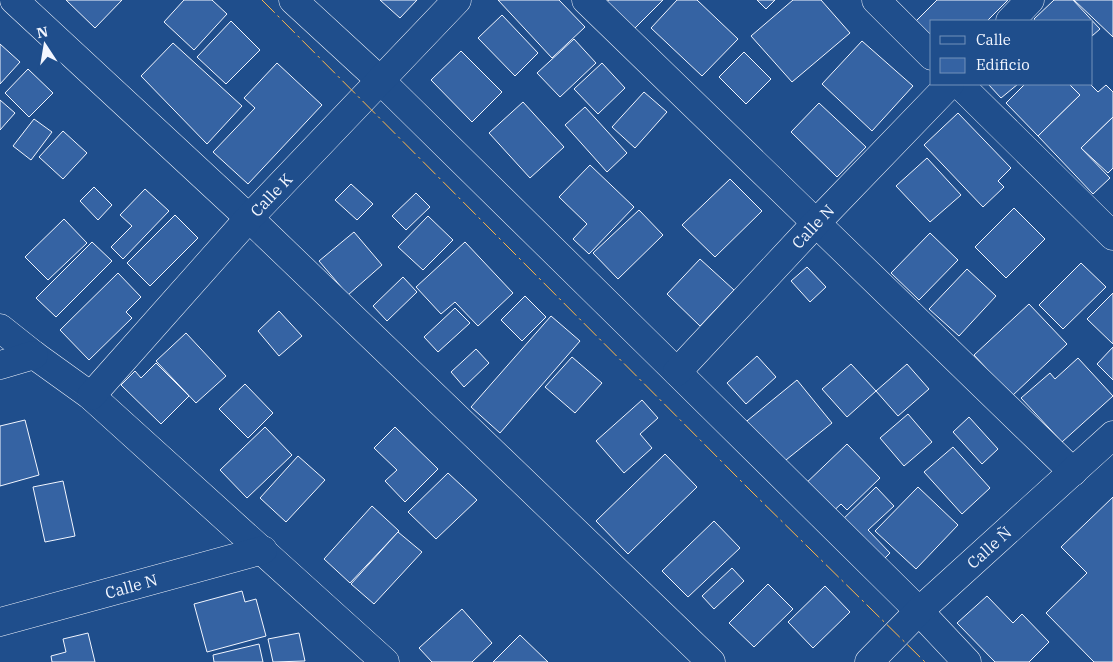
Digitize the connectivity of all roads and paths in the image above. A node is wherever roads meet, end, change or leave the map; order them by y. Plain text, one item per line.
1 (14, 0) edge
2 (293, 0) edge
3 (457, 0) edge
4 (586, 0) edge
5 (876, 0) edge
6 (1030, 0) edge
7 (1011, 20) edge
8 (930, 54) edge
9 (381, 81) junction
10 (949, 85) edge
11 (960, 85) edge
12 (249, 218) junction
13 (816, 222) junction
14 (1113, 236) edge
15 (0, 328) edge
16 (34, 355) junction
17 (0, 365) edge
18 (677, 372) junction
19 (91, 396) junction
20 (1113, 435) edge
21 (1073, 472) junction
22 (262, 550) junction
23 (919, 611) junction
24 (0, 622) edge
25 (385, 662) edge
26 (711, 662) edge
27 (869, 662) edge
28 (967, 662) edge

1 - 12 street
2 - 9 street
3 - 9 street, Calle K
4 - 13 street
5 - 8 street
6 - 7 street
9 - 12 street, Calle K
9 - 18 street
10 - 13 street, Calle N
11 - 14 street
12 - 19 street, Calle K
12 - 26 street
13 - 18 street, Calle N
13 - 21 street
15 - 16 street
16 - 17 street
16 - 19 street
18 - 23 street
19 - 22 street
20 - 21 street, Calle Ñ
21 - 23 street, Calle Ñ
22 - 24 street, Calle N
22 - 25 street
23 - 27 street, Calle Ñ
23 - 28 street

